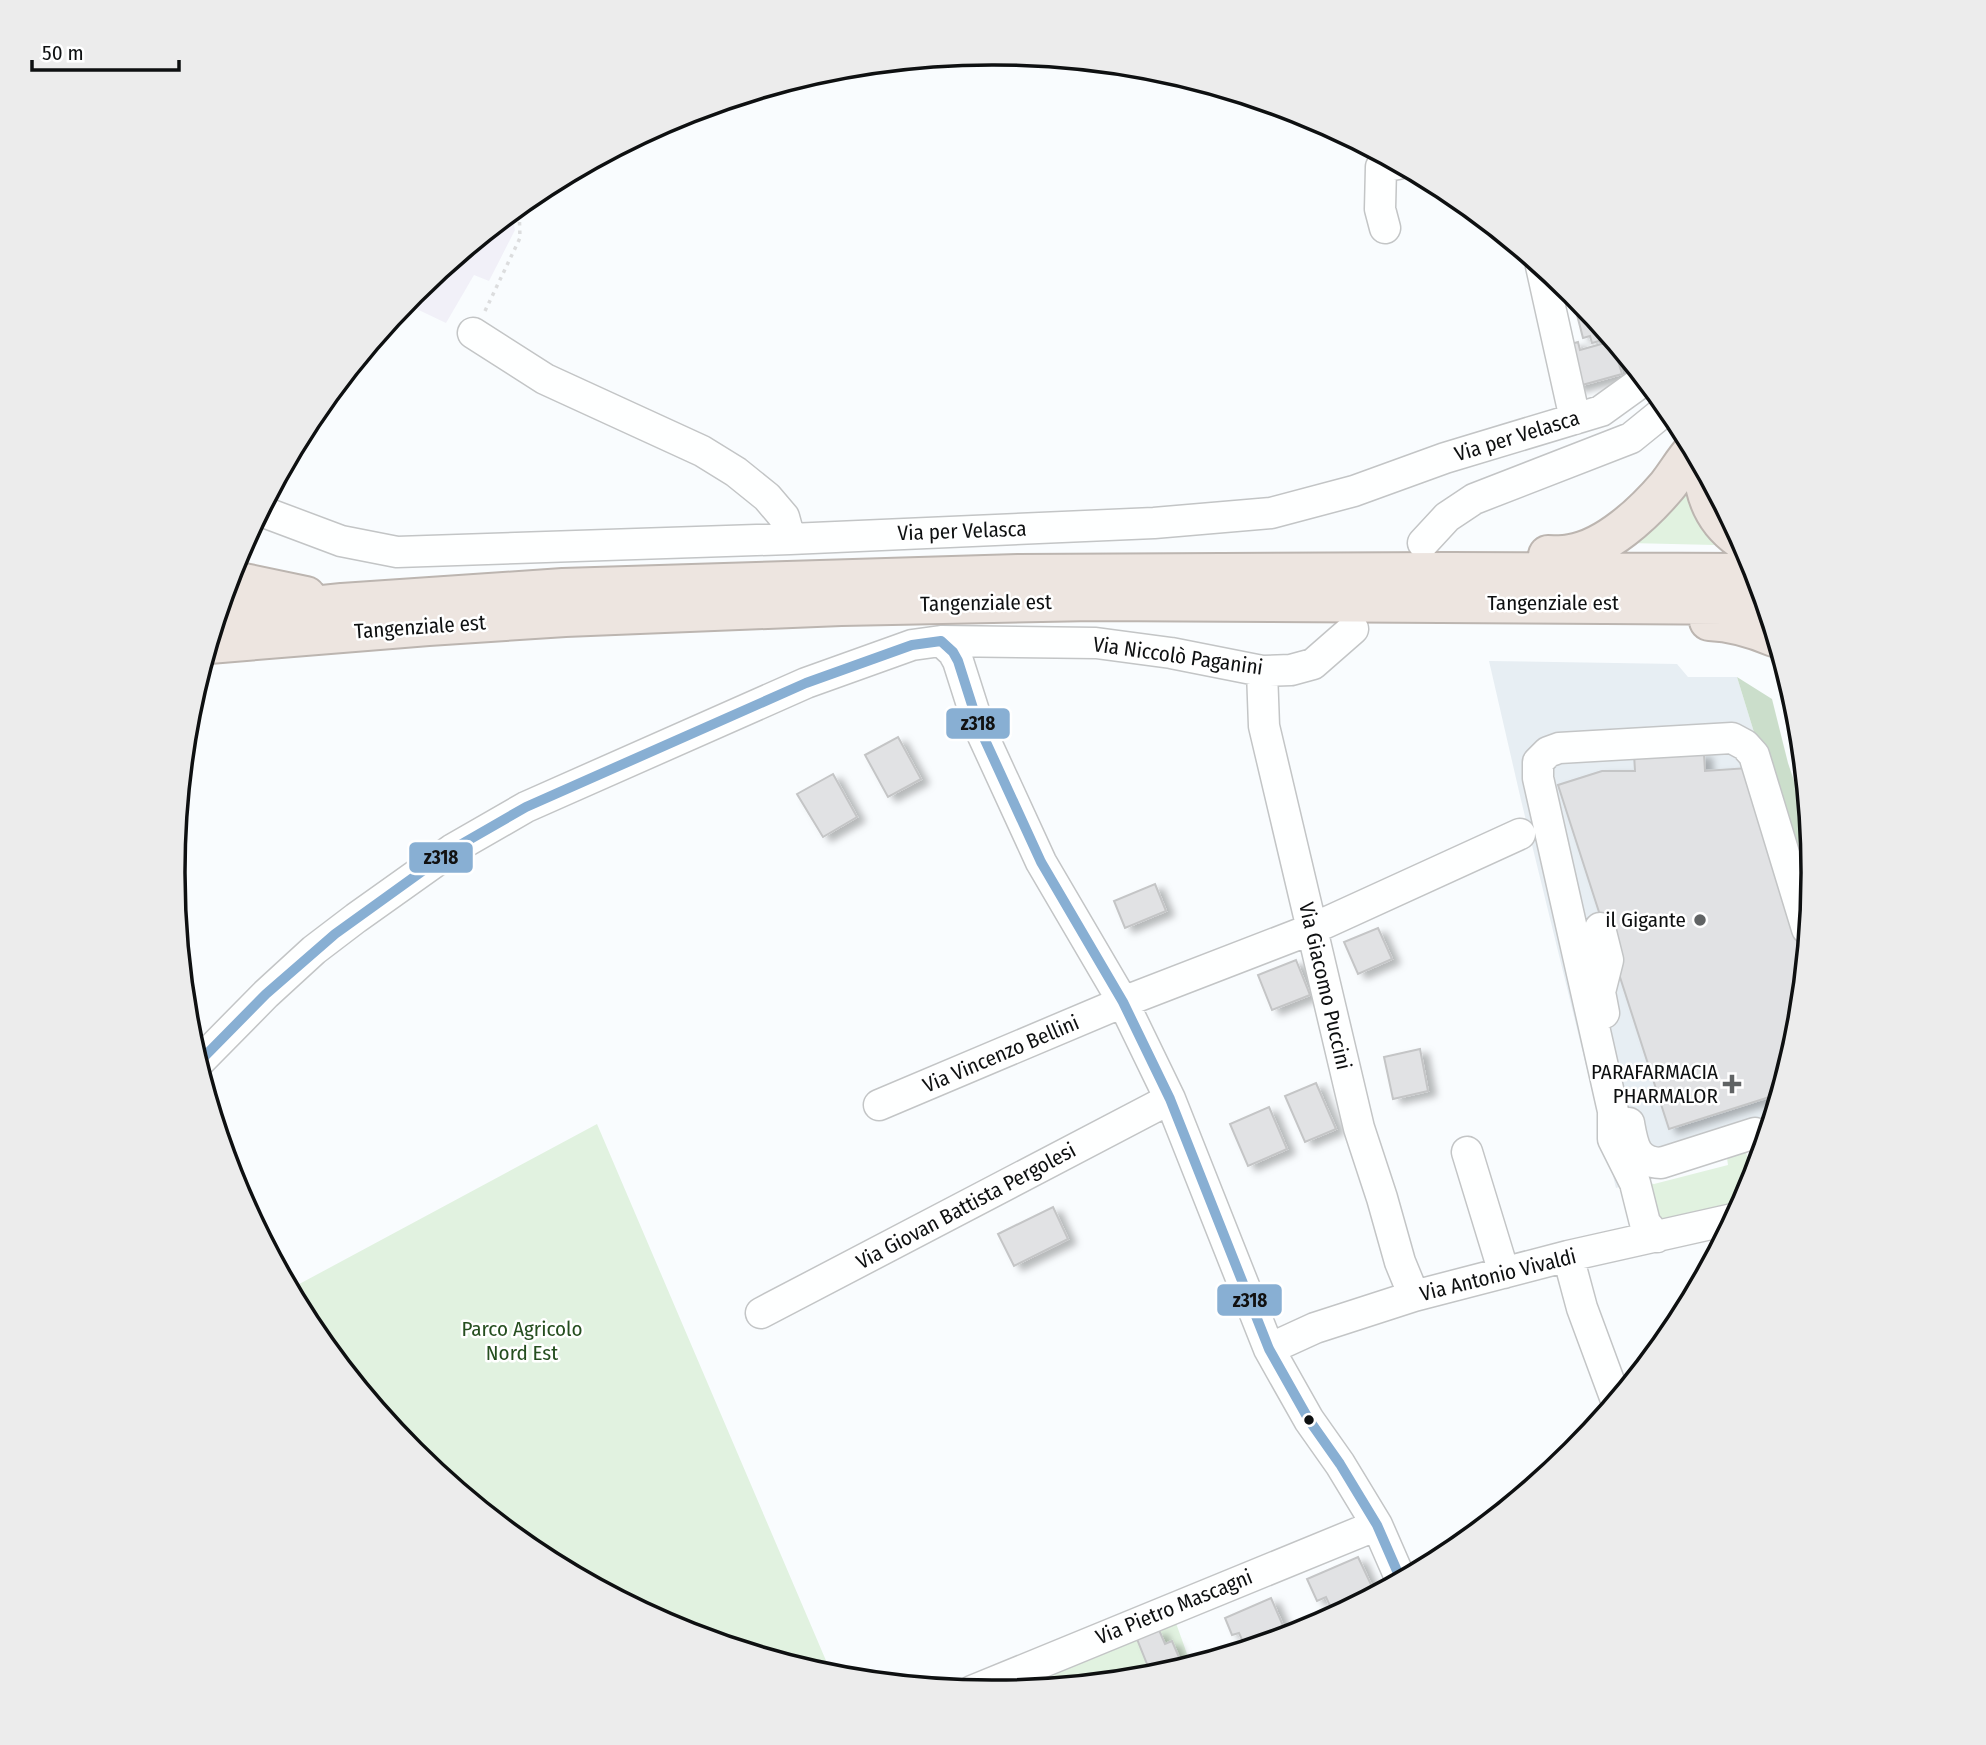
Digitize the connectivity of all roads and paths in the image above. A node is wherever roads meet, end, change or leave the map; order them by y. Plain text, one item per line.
1 (1385, 166) edge
2 (519, 219) edge
3 (1385, 228) dead end
4 (1545, 283) edge
5 (473, 333) joint
6 (1637, 385) edge
7 (1659, 415) edge
8 (1575, 419) junction
9 (1687, 459) edge
10 (270, 513) edge
11 (790, 539) junction
12 (1423, 543) dead end
13 (1448, 572) junction
14 (1743, 573) edge
15 (239, 583) edge
16 (342, 603) junction
17 (1603, 603) junction
18 (1755, 605) edge
19 (228, 614) edge
20 (1353, 629) dead end
21 (1764, 633) edge
22 (219, 643) edge
23 (952, 644) junction
24 (1262, 671) junction
25 (1520, 834) dead end
26 (1800, 905) edge
27 (1600, 928) dead end
28 (1312, 929) junction
29 (1123, 1002) junction
30 (207, 1054) edge
31 (1170, 1099) junction
32 (879, 1105) dead end
33 (1757, 1134) edge
34 (1466, 1152) dead end
35 (1721, 1222) edge
36 (1657, 1237) junction
37 (1567, 1256) junction
38 (1504, 1273) junction
39 (1414, 1296) junction
40 (761, 1313) dead end
41 (1269, 1349) junction
42 (1612, 1390) edge
43 (1377, 1525) junction
44 (1397, 1572) edge
45 (997, 1680) edge

1 - 3 street
2 - 5 path
4 - 8 street
5 - 11 street
6 - 8 street, Via per Velasca
7 - 12 street
8 - 11 street, Via per Velasca
9 - 13 highway
10 - 11 street, Via per Velasca
13 - 14 highway, Tangenziale est
13 - 16 highway, Tangenziale est
15 - 16 highway
16 - 19 highway, Tangenziale est
17 - 18 highway, Tangenziale est
17 - 21 highway
17 - 22 highway, Tangenziale est
20 - 24 street, Via Niccolò Paganini
23 - 24 street, Via Niccolò Paganini
23 - 29 street
23 - 30 street, Via Niccolò Paganini
24 - 28 street, Via Giacomo Puccini
25 - 28 street, Via Vincenzo Bellini
26 - 36 street
27 - 33 street
28 - 29 street, Via Vincenzo Bellini
28 - 39 street, Via Giacomo Puccini
29 - 31 street
29 - 32 street, Via Vincenzo Bellini
31 - 40 street, Via Giovan Battista Pergolesi
31 - 41 street
34 - 38 street
35 - 36 street, Via Antonio Vivaldi
36 - 37 street, Via Antonio Vivaldi
37 - 38 street, Via Antonio Vivaldi
37 - 42 street
38 - 39 street, Via Antonio Vivaldi
39 - 41 street, Via Antonio Vivaldi
41 - 43 street
43 - 44 street
43 - 45 street, Via Pietro Mascagni

